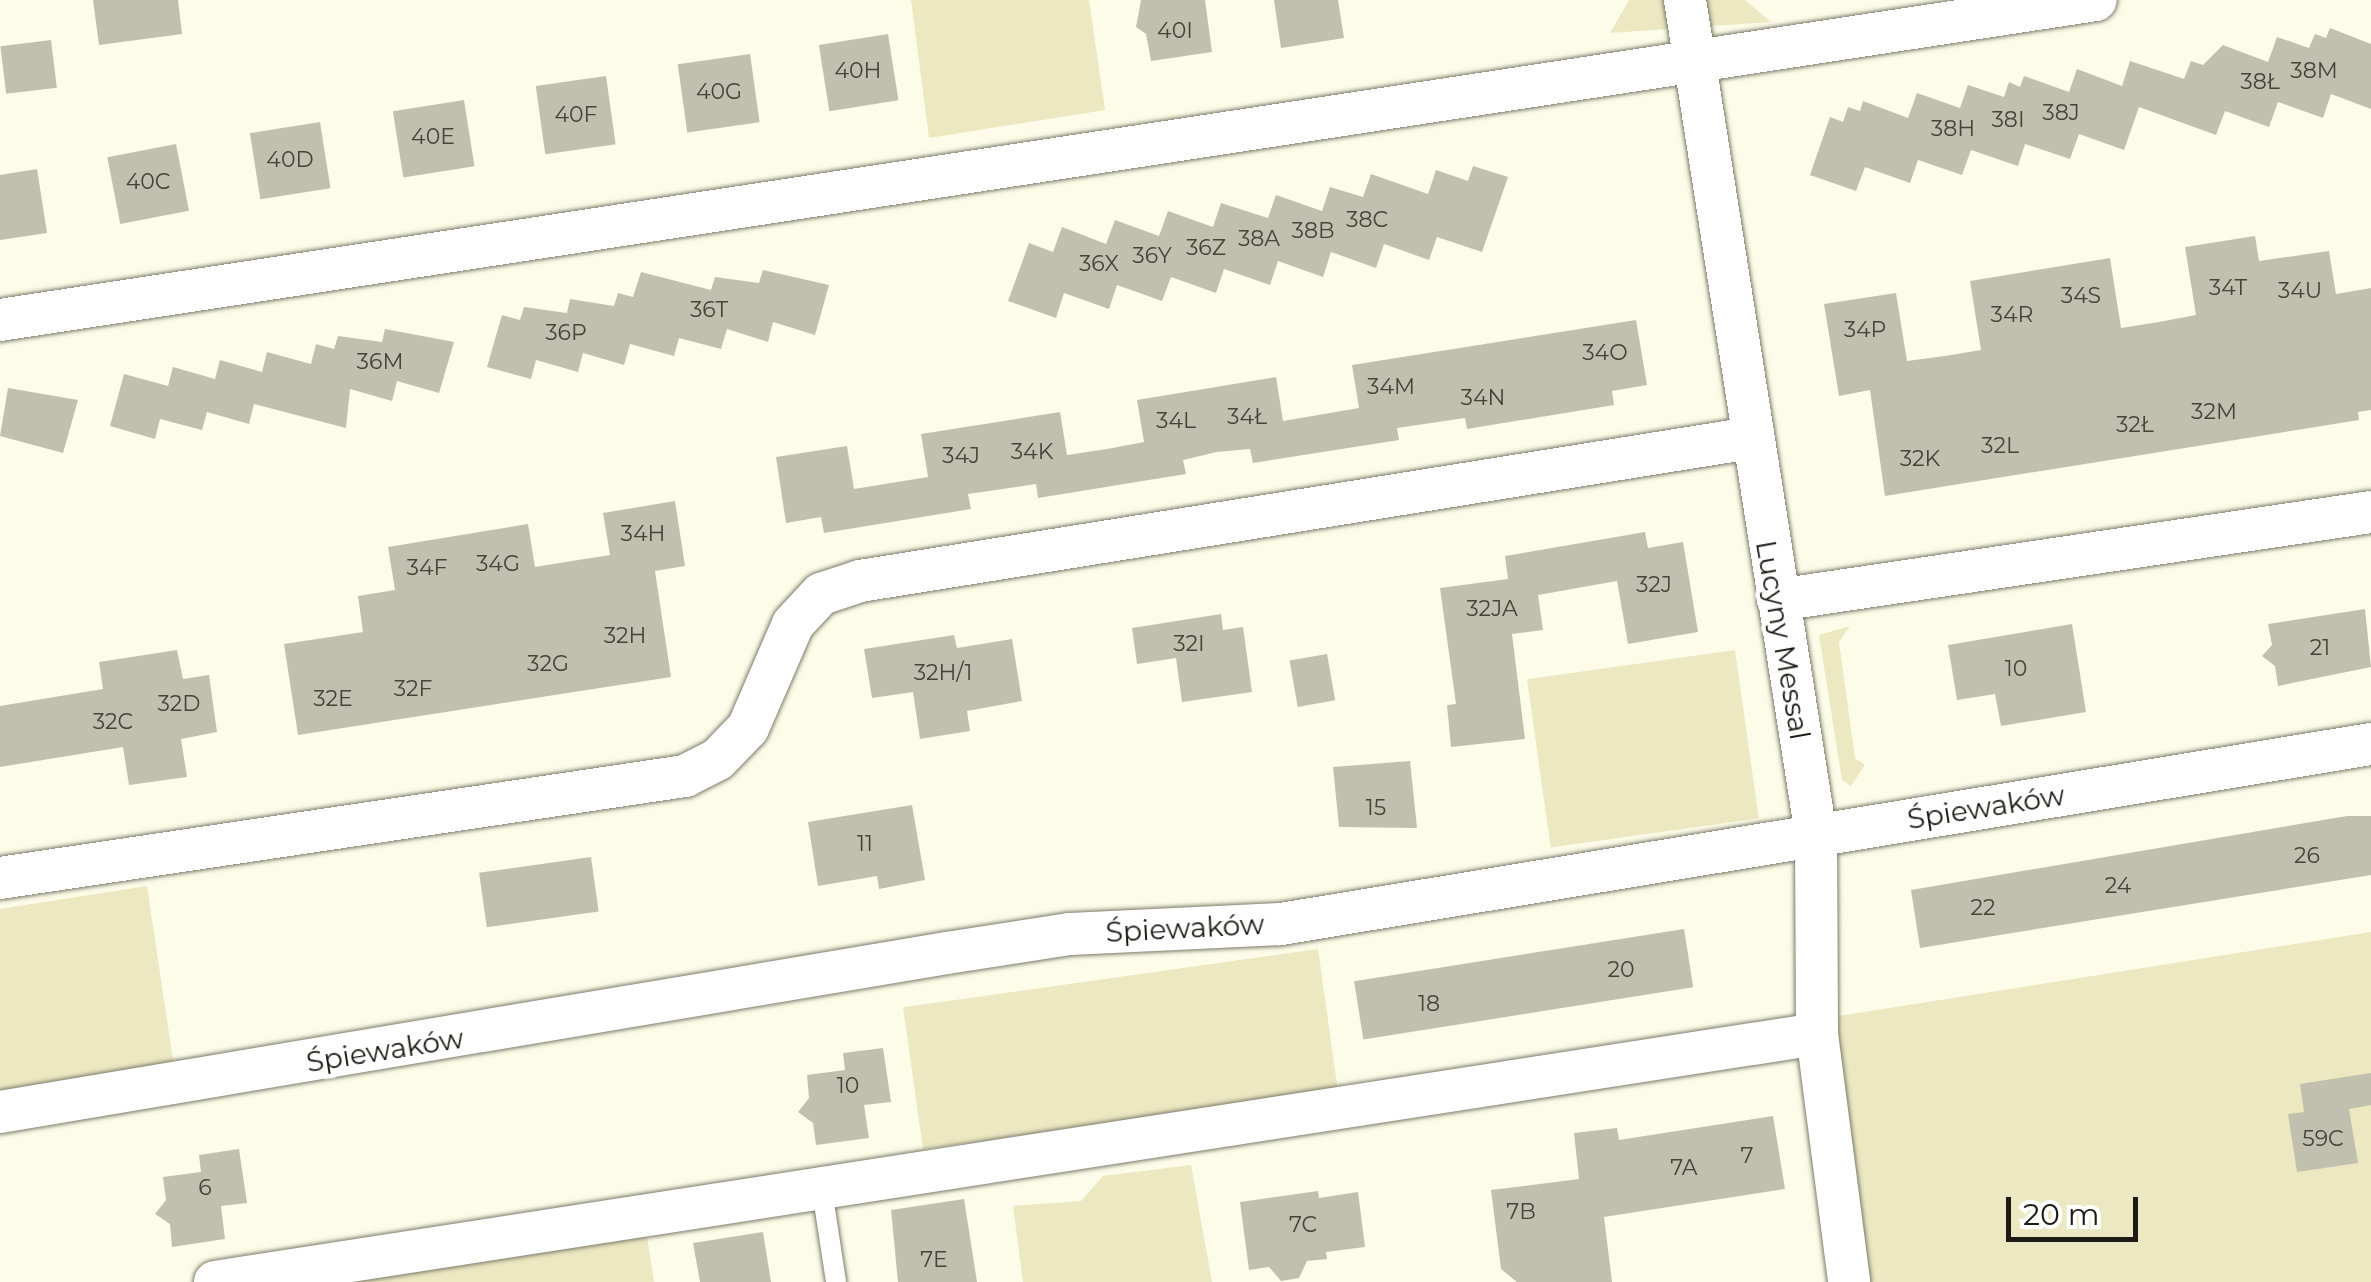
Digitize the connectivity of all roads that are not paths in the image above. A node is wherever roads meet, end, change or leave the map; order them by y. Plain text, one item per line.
1 (1685, 0) edge
2 (2096, 0) edge
3 (1696, 67) junction
4 (0, 320) edge
5 (1751, 438) junction
6 (2371, 512) edge
7 (1778, 600) junction
8 (2371, 744) edge
9 (1816, 835) junction
10 (0, 878) edge
11 (1816, 1034) junction
12 (0, 1112) edge
13 (822, 1190) junction
14 (216, 1282) edge
15 (836, 1282) edge
16 (1849, 1282) edge

1 - 3 street, Lucyny Messal
2 - 3 street
3 - 4 street
3 - 5 street, Lucyny Messal
5 - 7 street, Lucyny Messal
5 - 10 street
6 - 7 street
7 - 9 street, Lucyny Messal
8 - 9 street, Śpiewaków
9 - 11 street, Lucyny Messal
9 - 12 street, Śpiewaków
11 - 13 street
11 - 16 street, Lucyny Messal
13 - 14 street
13 - 15 lane

